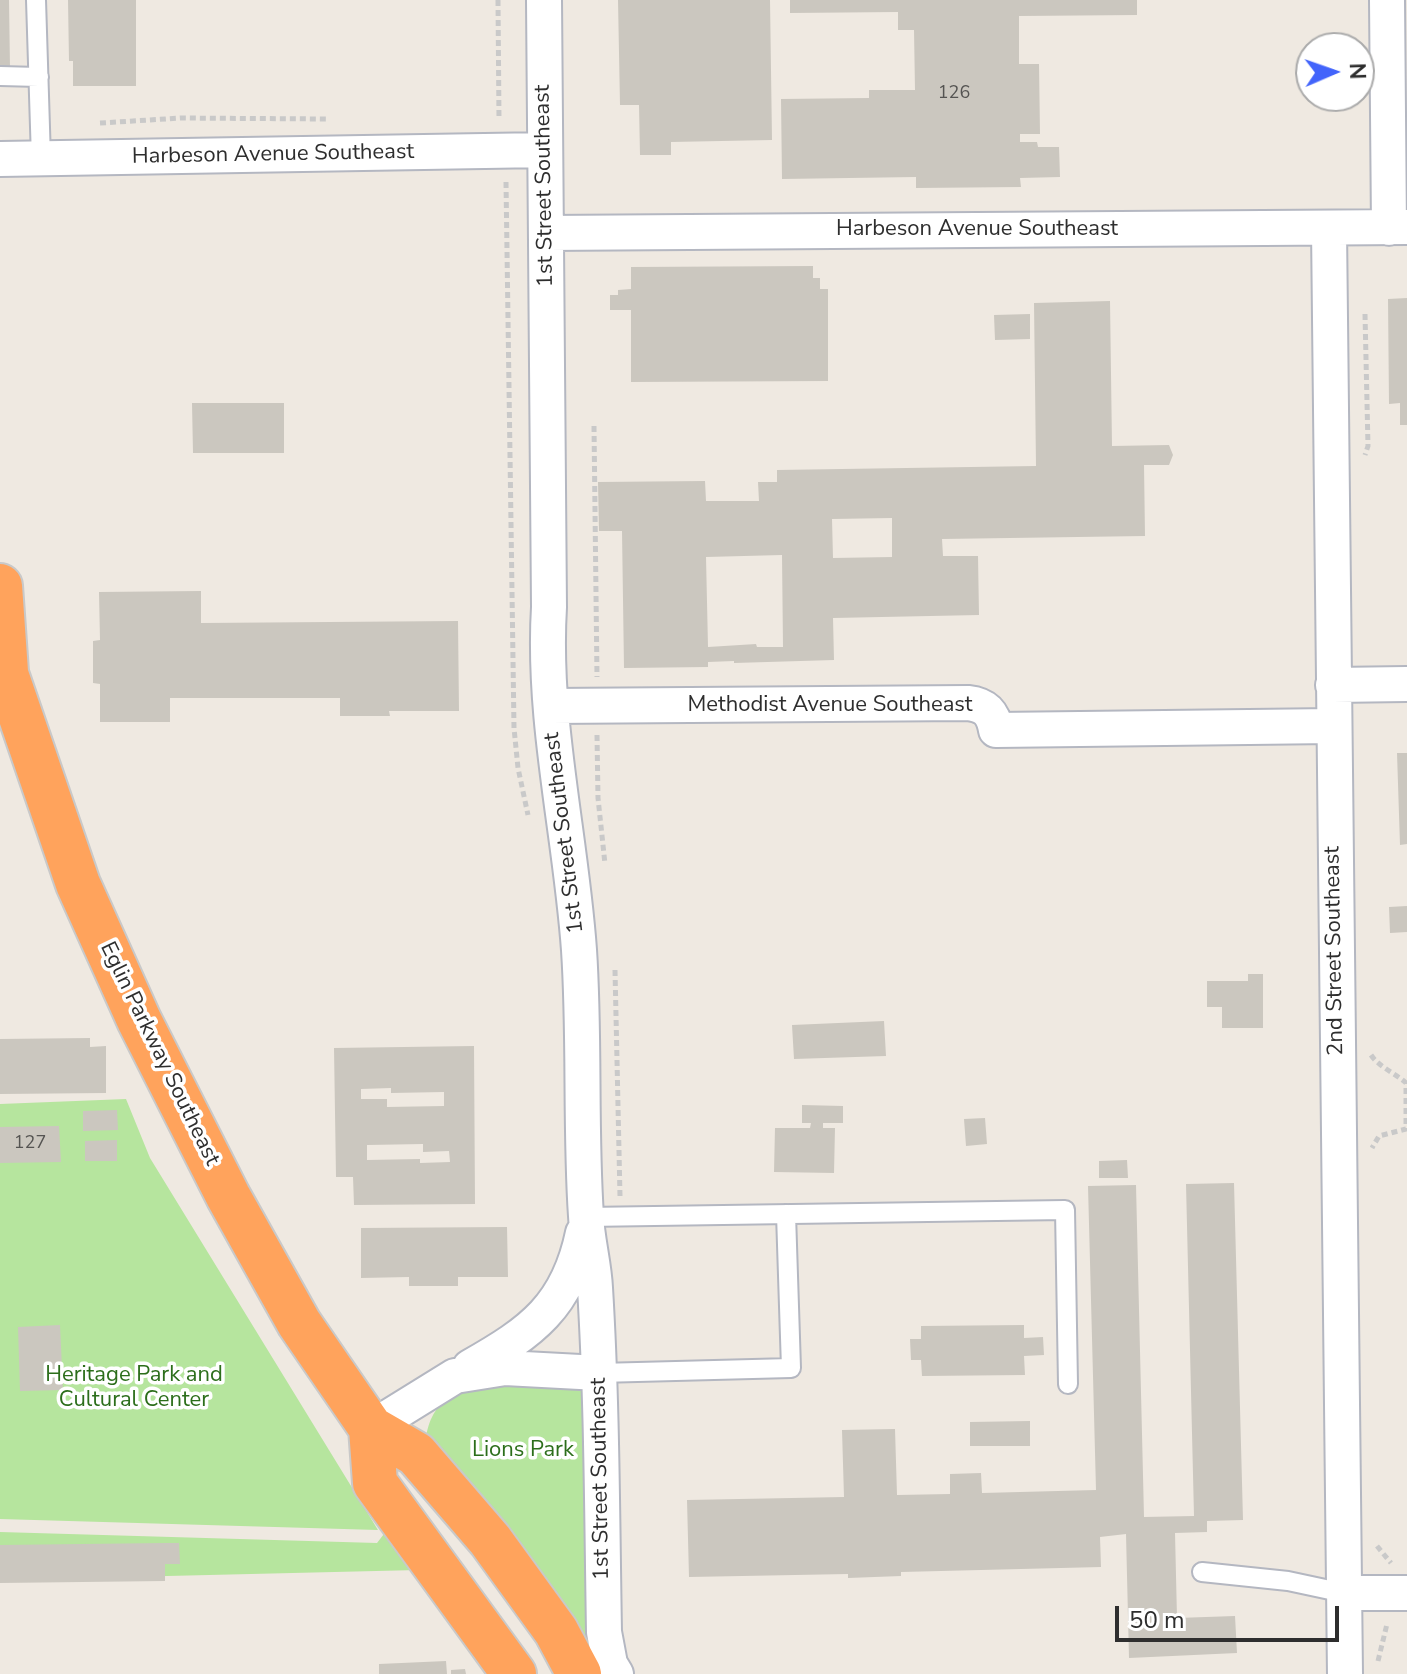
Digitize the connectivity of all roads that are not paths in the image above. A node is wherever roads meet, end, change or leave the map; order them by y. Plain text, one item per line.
1 (36, 0) edge
2 (544, 0) edge
3 (1387, 0) edge
4 (0, 76) edge
5 (39, 77) junction
6 (41, 142) junction
7 (545, 150) junction
8 (0, 159) edge
9 (1329, 228) junction
10 (1398, 228) edge
11 (546, 233) junction
12 (0, 586) edge
13 (2, 665) edge
14 (1407, 684) edge
15 (1333, 685) junction
16 (551, 706) junction
17 (1333, 726) junction
18 (786, 1214) junction
19 (586, 1217) junction
20 (599, 1373) junction
21 (455, 1376) junction
22 (1068, 1384) dead end
23 (371, 1428) junction
24 (1202, 1572) dead end
25 (1344, 1593) junction
26 (1407, 1593) edge
27 (602, 1671) edge
28 (514, 1674) edge
29 (1345, 1674) edge

1 - 5 lane
2 - 7 street, 1st Street Southeast
3 - 10 street
4 - 5 lane
5 - 6 lane
6 - 7 street, Harbeson Avenue Southeast
6 - 8 street, Harbeson Avenue Southeast
7 - 11 street, 1st Street Southeast
9 - 10 street, Harbeson Avenue Southeast
9 - 11 street, Harbeson Avenue Southeast
9 - 15 street, 2nd Street Southeast
11 - 16 street, 1st Street Southeast
12 - 13 highway, Eglin Parkway Southeast
13 - 23 highway, Eglin Parkway Southeast
14 - 15 street
15 - 17 street, 2nd Street Southeast
16 - 17 street, Methodist Avenue Southeast
16 - 19 street, 1st Street Southeast
17 - 25 street, 2nd Street Southeast
18 - 19 lane
18 - 20 lane
18 - 22 lane
19 - 20 street, 1st Street Southeast
19 - 21 street
20 - 21 street
20 - 27 street, 1st Street Southeast
21 - 23 street
23 - 27 highway, Eglin Parkway Southeast
23 - 28 highway
24 - 25 lane
25 - 26 street
25 - 29 street, 2nd Street Southeast

